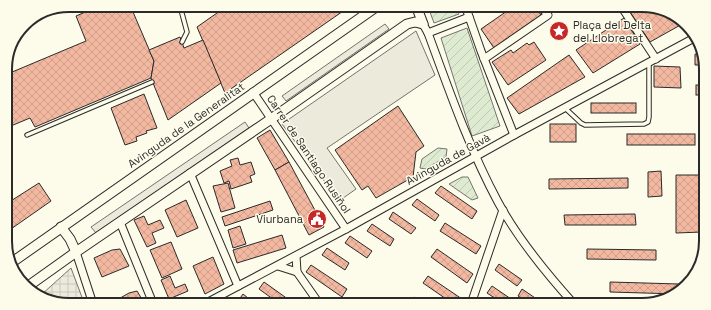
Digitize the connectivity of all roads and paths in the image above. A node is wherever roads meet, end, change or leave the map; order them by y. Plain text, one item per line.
1 (182, 12) edge
2 (370, 12) edge
3 (418, 12) edge
4 (467, 12) edge
5 (546, 12) edge
6 (624, 12) edge
7 (469, 17) junction
8 (423, 24) junction
9 (428, 33) junction
10 (690, 40) edge
11 (182, 42) dead end
12 (656, 59) junction
13 (484, 60) junction
14 (649, 63) junction
15 (152, 82) dead end
16 (253, 92) junction
17 (565, 108) junction
18 (271, 119) junction
19 (27, 135) dead end
20 (514, 135) junction
21 (476, 157) junction
22 (190, 173) junction
23 (502, 210) junction
24 (120, 222) junction
25 (61, 227) junction
26 (346, 229) junction
27 (76, 252) junction
28 (296, 256) junction
29 (15, 260) edge
30 (278, 266) junction
31 (297, 272) junction
32 (32, 284) edge
33 (238, 286) junction
34 (91, 298) edge
35 (151, 298) edge
36 (217, 298) edge
37 (315, 298) edge
38 (472, 298) edge
39 (569, 298) edge

1 - 11 lane
2 - 16 street, Avinguda de la Generalitat
3 - 8 street
4 - 7 street
5 - 13 street
6 - 12 street
7 - 9 street
7 - 13 street
8 - 9 street
8 - 18 street
9 - 21 street
10 - 12 street, Avinguda de Gavà
12 - 14 street, Avinguda de Gavà
13 - 20 street
14 - 17 street, Avinguda de Gavà
14 - 17 lane
15 - 19 lane
16 - 18 street, Carrer de Santiago Rusiñol
16 - 25 street, Avinguda de la Generalitat
17 - 20 street, Avinguda de Gavà
18 - 22 street
18 - 26 street, Carrer de Santiago Rusiñol
20 - 21 street, Avinguda de Gavà
21 - 23 street
21 - 26 street, Avinguda de Gavà
22 - 24 street
22 - 33 street
23 - 38 street
23 - 39 street
24 - 27 street
24 - 35 street
25 - 27 street
25 - 29 street, Avinguda de la Generalitat
26 - 28 street, Avinguda de Gavà
27 - 32 street
27 - 34 street
28 - 30 street, Avinguda de Gavà
28 - 31 street
30 - 31 street
30 - 33 street, Avinguda de Gavà
31 - 37 street
33 - 36 street, Avinguda de Gavà

